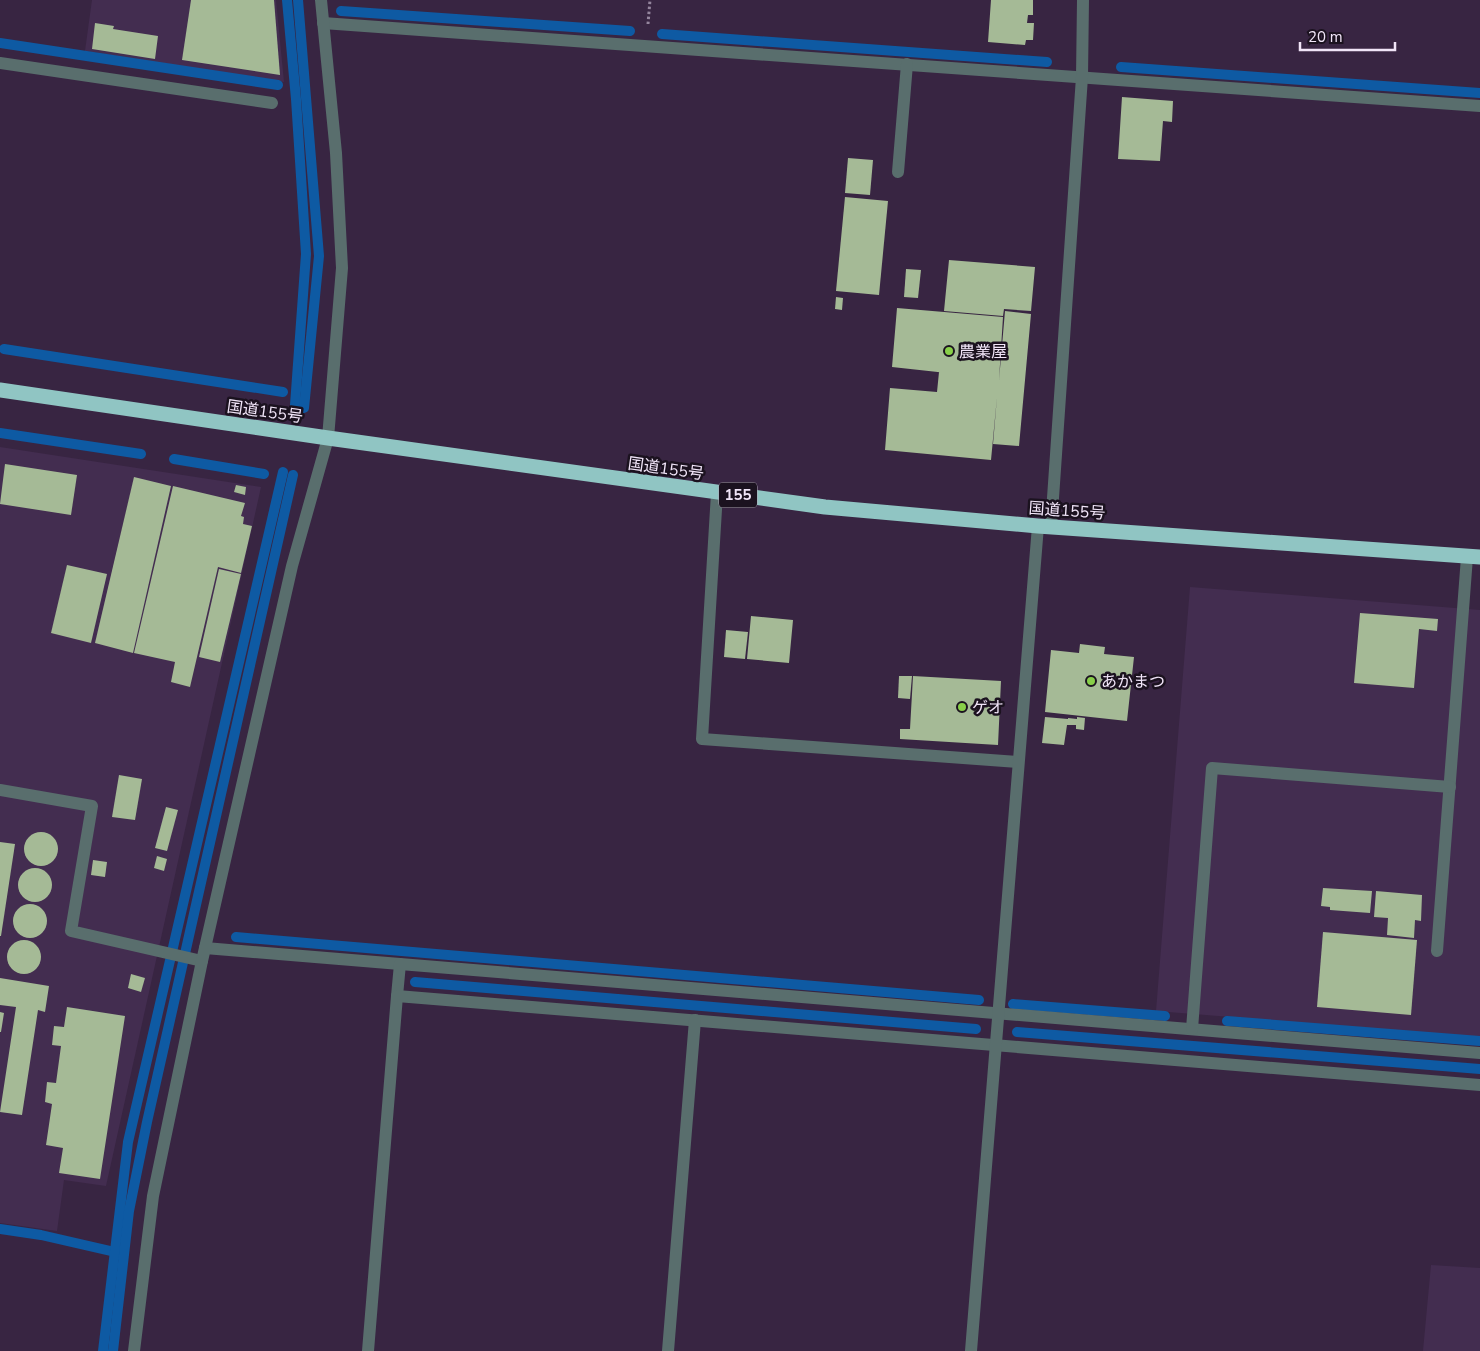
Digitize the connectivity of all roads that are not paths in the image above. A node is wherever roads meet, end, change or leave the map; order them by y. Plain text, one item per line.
1 (321, 0) edge
2 (1083, 0) edge
3 (323, 23) junction
4 (0, 63) edge
5 (907, 64) junction
6 (1082, 76) junction
7 (272, 103) dead end
8 (1480, 106) edge
9 (898, 172) dead end
10 (0, 390) edge
11 (328, 438) junction
12 (717, 492) junction
13 (1044, 526) junction
14 (1473, 557) edge
15 (1018, 762) junction
16 (1450, 787) junction
17 (0, 790) edge
18 (205, 948) junction
19 (1437, 951) dead end
20 (198, 960) junction
21 (400, 964) junction
22 (397, 996) junction
23 (998, 1013) junction
24 (694, 1020) junction
25 (1192, 1029) junction
26 (996, 1045) junction
27 (1480, 1053) edge
28 (1480, 1085) edge
29 (134, 1351) edge
30 (368, 1351) edge
31 (668, 1351) edge
32 (971, 1351) edge

1 - 3 street
2 - 6 street
3 - 5 street
3 - 11 street
4 - 7 street
5 - 6 street
5 - 9 street
6 - 8 street
6 - 13 street
10 - 11 highway, 国道155号 / 155
11 - 12 highway, 国道155号 / 155
11 - 18 street
12 - 13 highway, 国道155号 / 155
12 - 15 street
13 - 14 highway, 国道155号 / 155
13 - 15 street
14 - 16 street
15 - 23 street
16 - 19 street
16 - 25 street
17 - 20 street
18 - 20 street
18 - 21 street
20 - 29 street
21 - 22 street
21 - 23 street
22 - 24 street
22 - 30 street
23 - 25 street
23 - 26 street
24 - 26 street
24 - 31 street
25 - 27 street
26 - 28 street
26 - 32 street

